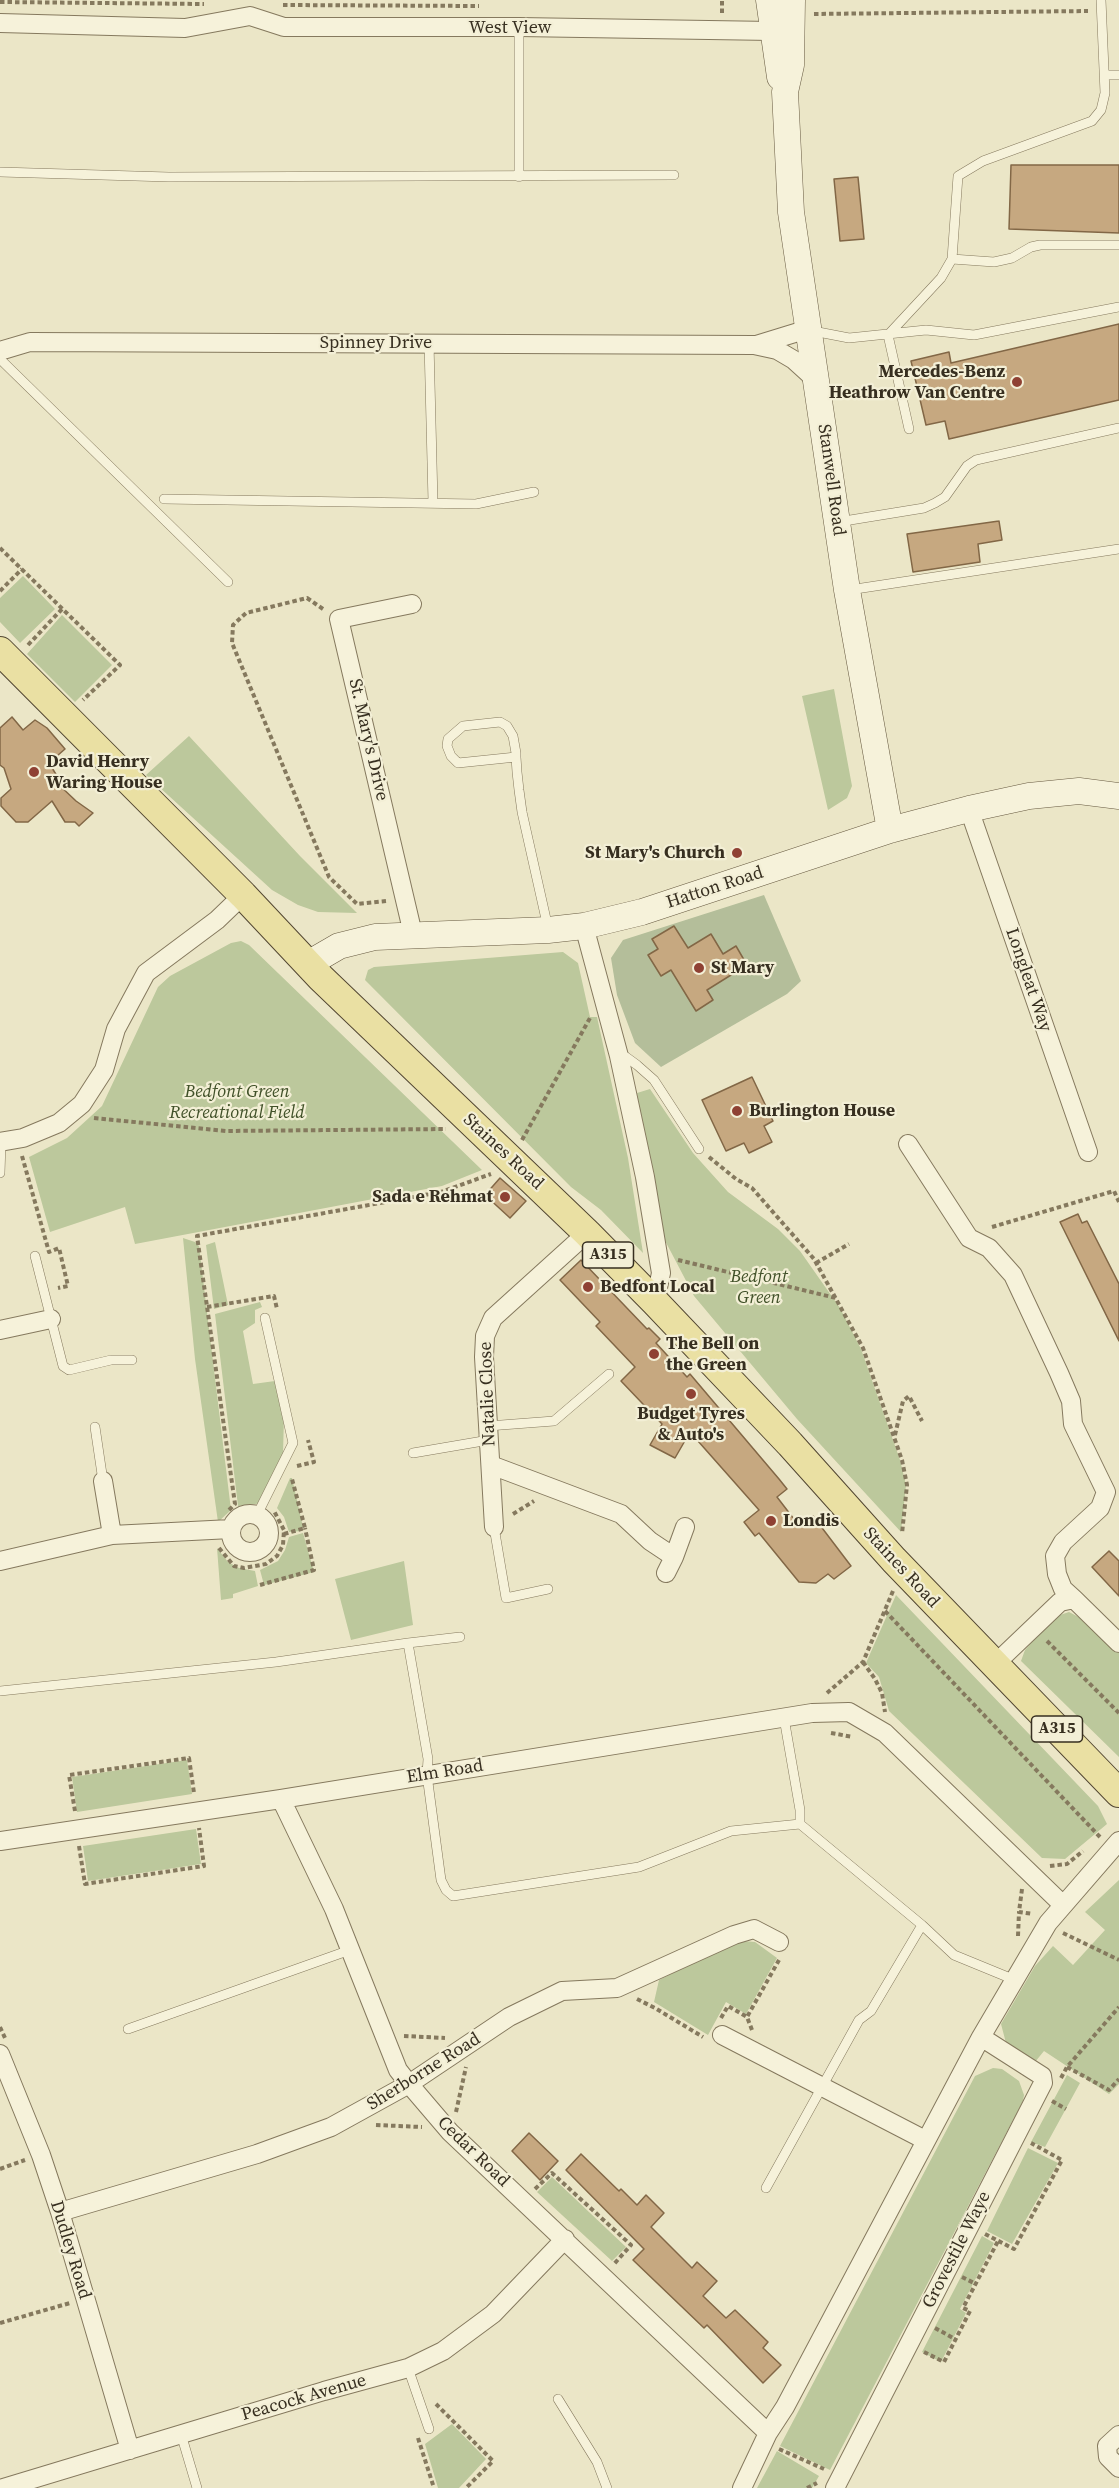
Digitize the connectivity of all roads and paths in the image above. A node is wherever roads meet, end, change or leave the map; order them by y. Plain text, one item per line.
1 (768, 0) edge
2 (792, 0) edge
3 (1101, 0) edge
4 (0, 2) edge
5 (205, 4) dead end
6 (251, 6) edge
7 (483, 6) dead end
8 (1102, 11) junction
9 (817, 14) dead end
10 (0, 23) edge
11 (519, 27) junction
12 (772, 31) junction
13 (1105, 75) junction
14 (1119, 75) edge
15 (785, 92) junction
16 (0, 172) edge
17 (674, 175) dead end
18 (519, 177) junction
19 (1119, 245) edge
20 (952, 259) junction
21 (1119, 307) edge
22 (808, 329) junction
23 (888, 335) junction
24 (429, 343) junction
25 (754, 345) junction
26 (0, 351) edge
27 (0, 359) edge
28 (816, 380) junction
29 (1119, 428) edge
30 (909, 429) dead end
31 (534, 492) dead end
32 (164, 499) dead end
33 (433, 502) junction
34 (837, 522) junction
35 (0, 548) edge
36 (1119, 549) edge
37 (22, 569) junction
38 (228, 582) dead end
39 (847, 590) junction
40 (0, 591) edge
41 (412, 604) dead end
42 (62, 609) junction
43 (339, 619) junction
44 (14, 648) edge
45 (81, 701) dead end
46 (516, 757) junction
47 (1119, 796) edge
48 (969, 809) junction
49 (890, 830) junction
50 (243, 895) junction
51 (405, 898) junction
52 (584, 926) junction
53 (548, 930) junction
54 (413, 934) junction
55 (308, 964) junction
56 (600, 1009) junction
57 (618, 1056) junction
58 (89, 1118) dead end
59 (453, 1129) dead end
60 (0, 1142) edge
61 (521, 1144) dead end
62 (908, 1144) dead end
63 (699, 1149) joint
64 (1088, 1152) dead end
65 (498, 1172) dead end
66 (0, 1173) edge
67 (1119, 1203) edge
68 (587, 1233) junction
69 (967, 1235) junction
70 (849, 1244) dead end
71 (35, 1256) dead end
72 (668, 1258) dead end
73 (816, 1263) junction
74 (836, 1298) junction
75 (655, 1302) junction
76 (207, 1307) junction
77 (278, 1314) dead end
78 (265, 1318) dead end
79 (51, 1319) junction
80 (0, 1330) edge
81 (132, 1360) dead end
82 (609, 1374) dead end
83 (922, 1421) dead end
84 (95, 1427) dead end
85 (488, 1433) junction
86 (895, 1437) junction
87 (413, 1453) dead end
88 (294, 1459) dead end
89 (491, 1465) junction
90 (289, 1468) dead end
91 (292, 1478) dead end
92 (103, 1481) joint
93 (235, 1504) dead end
94 (263, 1510) junction
95 (494, 1527) joint
96 (685, 1527) dead end
97 (305, 1528) junction
98 (231, 1529) junction
99 (112, 1534) junction
100 (284, 1534) junction
101 (902, 1537) dead end
102 (211, 1544) dead end
103 (0, 1561) edge
104 (260, 1585) dead end
105 (895, 1588) dead end
106 (548, 1589) dead end
107 (1074, 1599) junction
108 (885, 1611) junction
109 (1033, 1628) junction
110 (460, 1637) dead end
111 (408, 1643) junction
112 (1119, 1643) edge
113 (994, 1665) junction
114 (0, 1691) edge
115 (885, 1713) dead end
116 (1119, 1713) edge
117 (784, 1718) junction
118 (427, 1775) junction
119 (1119, 1794) edge
120 (194, 1797) dead end
121 (280, 1799) junction
122 (76, 1815) dead end
123 (800, 1824) junction
124 (198, 1825) dead end
125 (1114, 1836) edge
126 (1101, 1838) junction
127 (0, 1841) edge
128 (79, 1843) dead end
129 (1093, 1843) dead end
130 (1086, 1849) dead end
131 (1042, 1862) dead end
132 (1062, 1904) junction
133 (1019, 1912) dead end
134 (922, 1925) junction
135 (1060, 1932) dead end
136 (779, 1942) dead end
137 (1017, 1945) dead end
138 (350, 1950) junction
139 (1119, 1960) edge
140 (1015, 1980) junction
141 (626, 1999) dead end
142 (1119, 2007) edge
143 (128, 2029) dead end
144 (397, 2036) dead end
145 (981, 2037) junction
146 (450, 2038) dead end
147 (715, 2038) joint
148 (0, 2054) edge
149 (469, 2058) dead end
150 (1119, 2079) edge
151 (409, 2085) junction
152 (823, 2086) junction
153 (1049, 2100) dead end
154 (1066, 2109) dead end
155 (412, 2118) dead end
156 (454, 2121) dead end
157 (366, 2124) dead end
158 (422, 2127) junction
159 (429, 2134) dead end
160 (925, 2140) junction
161 (1028, 2142) dead end
162 (30, 2155) junction
163 (0, 2169) edge
164 (29, 2169) dead end
165 (766, 2188) dead end
166 (532, 2192) dead end
167 (60, 2212) junction
168 (981, 2232) dead end
169 (565, 2239) junction
170 (998, 2241) junction
171 (611, 2266) dead end
172 (959, 2275) dead end
173 (976, 2284) junction
174 (75, 2298) junction
175 (74, 2314) dead end
176 (0, 2323) edge
177 (932, 2327) dead end
178 (955, 2339) junction
179 (920, 2350) dead end
180 (408, 2368) junction
181 (558, 2399) dead end
182 (432, 2400) dead end
183 (429, 2429) dead end
184 (768, 2433) junction
185 (181, 2434) junction
186 (1119, 2435) edge
187 (417, 2436) dead end
188 (130, 2450) junction
189 (1119, 2468) edge
190 (834, 2481) edge
191 (3, 2488) edge
192 (197, 2488) edge
193 (434, 2488) edge
194 (466, 2488) edge
195 (607, 2488) edge
196 (742, 2488) edge

1 - 12 street, Stanwell Road
2 - 15 street, Stanwell Road
3 - 8 lane
4 - 5 path
6 - 7 path
6 - 10 street, West View
6 - 11 street, West View
8 - 9 path
8 - 13 lane
11 - 12 street, West View
11 - 18 lane
12 - 15 street, Stanwell Road
13 - 14 lane
13 - 20 lane
15 - 22 street, Stanwell Road
16 - 18 lane
17 - 18 lane
19 - 20 lane
20 - 23 lane
21 - 23 lane
22 - 23 lane
22 - 25 street, Spinney Drive
22 - 28 street, Stanwell Road
23 - 30 lane
24 - 25 street, Spinney Drive
24 - 26 street, Spinney Drive
24 - 33 lane
25 - 28 street, Spinney Drive
27 - 38 lane
28 - 34 street, Stanwell Road
29 - 34 lane
31 - 33 lane
32 - 33 lane
34 - 39 street, Stanwell Road
35 - 37 path
36 - 39 lane
37 - 40 path
37 - 42 path
39 - 49 street, Stanwell Road
41 - 43 street
42 - 44 path
42 - 45 path
43 - 51 street, St. Mary's Drive
43 - 51 path
44 - 50 main road, Staines Road / A315
46 - 46 lane
46 - 53 lane
47 - 48 street, Hatton Road
48 - 49 street, Hatton Road
48 - 64 street, Longleat Way
49 - 52 street, Hatton Road
50 - 55 main road, Staines Road / A315
50 - 60 street
51 - 54 street, St. Mary's Drive
52 - 53 street, Hatton Road
52 - 56 street
53 - 54 street, Hatton Road
54 - 55 street, Hatton Road
55 - 68 main road, Staines Road / A315
56 - 57 street
56 - 61 path
57 - 63 lane
57 - 75 street
58 - 59 path
60 - 66 lane
62 - 69 street
63 - 73 path
65 - 76 path
67 - 69 path
68 - 75 main road, Staines Road / A315
68 - 85 street, Natalie Close
69 - 107 street
70 - 73 path
71 - 79 lane
72 - 74 path
73 - 74 path
74 - 86 path
75 - 113 main road, Staines Road / A315
76 - 77 path
76 - 93 path
78 - 94 lane
79 - 80 street
79 - 81 lane
82 - 85 lane
83 - 86 path
84 - 92 lane
85 - 87 lane
85 - 89 street, Natalie Close
86 - 101 path
88 - 90 path
89 - 95 street, Natalie Close
89 - 96 street
91 - 97 path
92 - 99 street
94 - 98 street
94 - 98 street
94 - 100 path
95 - 106 lane
97 - 100 path
97 - 104 path
98 - 99 street
99 - 103 street
100 - 102 path
105 - 108 path
107 - 109 street
107 - 112 street
108 - 115 path
108 - 126 path
109 - 113 street
109 - 116 path
110 - 111 lane
111 - 114 lane
111 - 118 lane
113 - 119 main road, Staines Road / A315
117 - 118 street, Elm Road
117 - 123 lane
117 - 132 street, Elm Road
118 - 121 street, Elm Road
118 - 123 lane
120 - 122 path
121 - 127 street, Elm Road
121 - 138 street, Cedar Road
123 - 134 lane
124 - 128 path
125 - 126 path
125 - 132 street
126 - 129 path
130 - 131 path
132 - 140 street
133 - 137 path
134 - 140 lane
134 - 152 lane
135 - 139 path
136 - 151 street, Sherborne Road
138 - 143 lane
138 - 151 street, Cedar Road
140 - 145 street
141 - 147 path
142 - 150 path
144 - 146 path
145 - 160 street
145 - 190 street, Grovestile Waye
147 - 152 street
148 - 162 street, Dudley Road
149 - 156 path
151 - 167 street, Sherborne Road
151 - 169 street, Cedar Road
152 - 160 street
152 - 165 lane
153 - 154 path
155 - 158 path
157 - 158 path
158 - 159 path
160 - 184 street
161 - 170 path
162 - 163 path
162 - 164 path
162 - 167 street, Dudley Road
166 - 171 path
167 - 174 street, Dudley Road
168 - 170 path
169 - 180 street, Peacock Avenue
169 - 184 street, Cedar Road
170 - 173 path
172 - 173 path
173 - 178 path
174 - 175 path
174 - 176 path
174 - 188 street, Dudley Road
177 - 178 path
178 - 179 path
180 - 183 lane
180 - 185 street, Peacock Avenue
181 - 195 lane
182 - 194 path
184 - 190 path
184 - 196 street
185 - 188 street, Peacock Avenue
185 - 192 lane
186 - 189 street
187 - 193 path
188 - 191 street, Peacock Avenue

